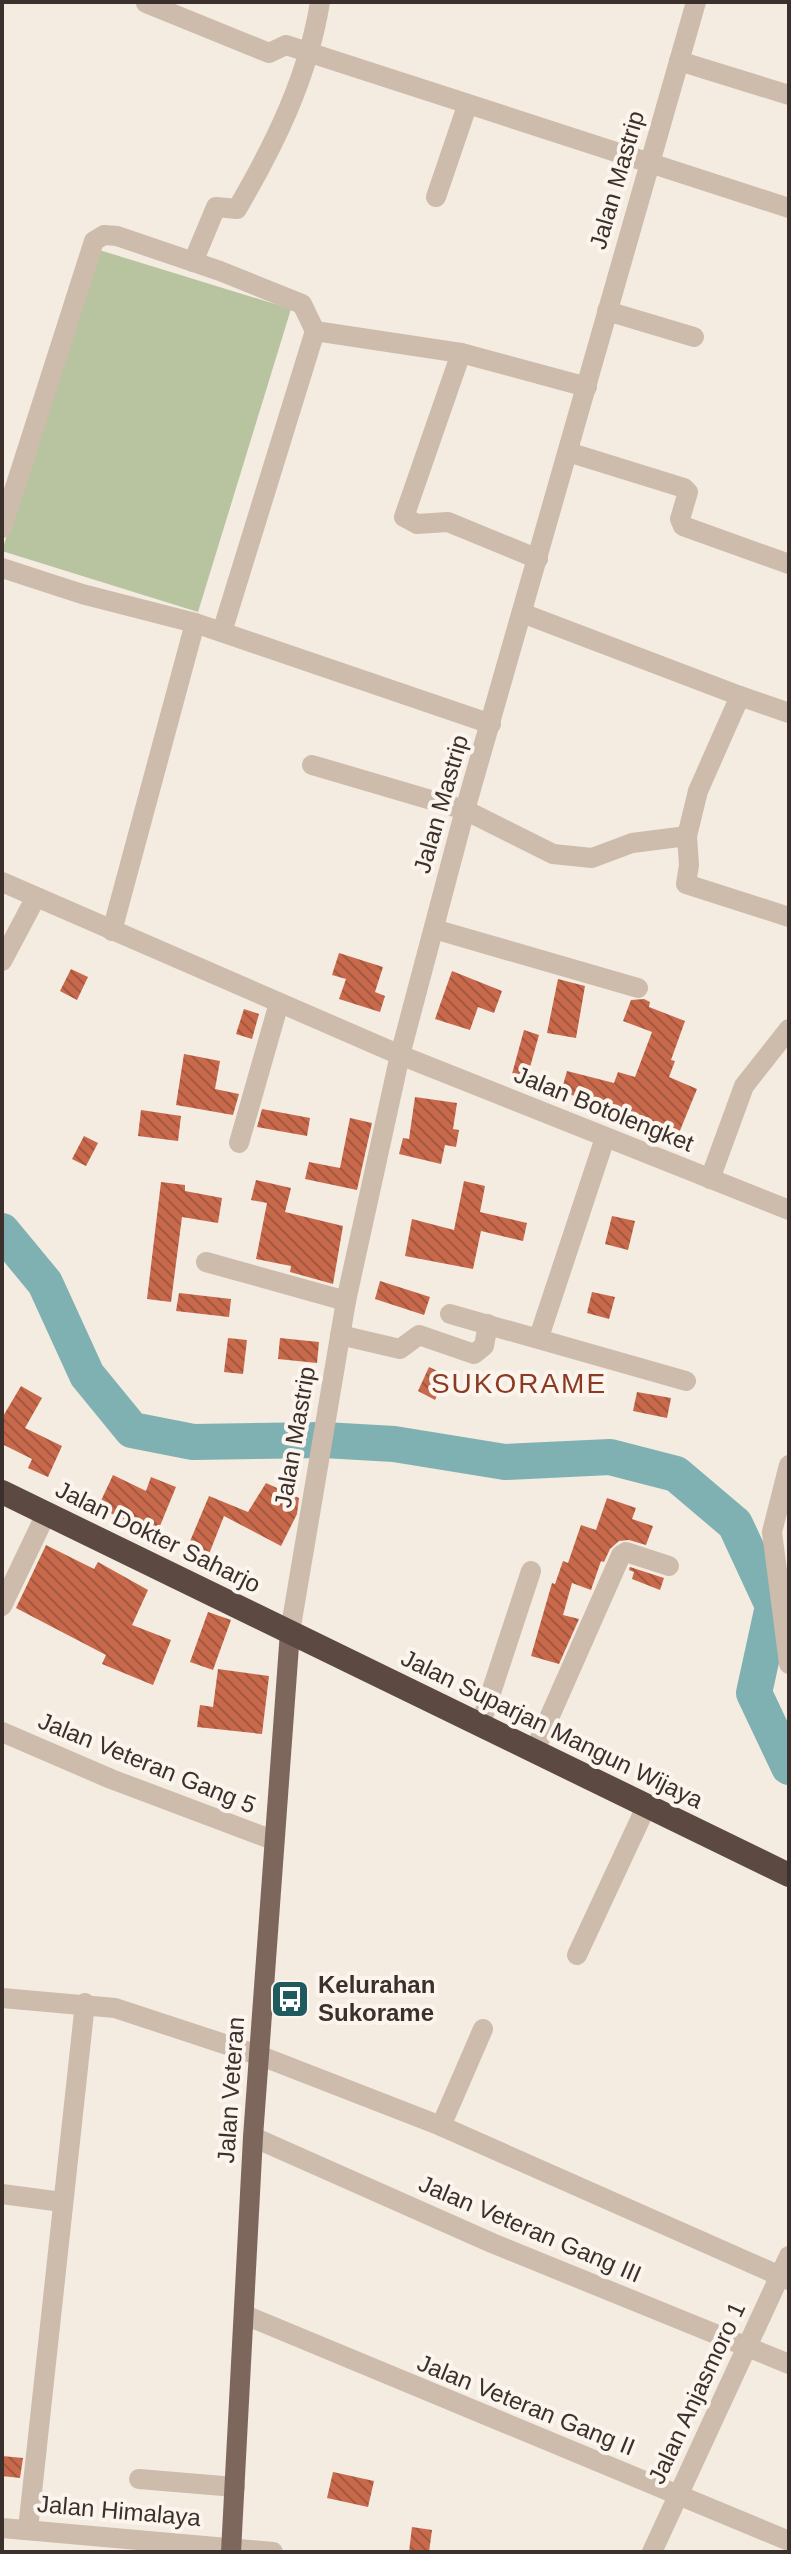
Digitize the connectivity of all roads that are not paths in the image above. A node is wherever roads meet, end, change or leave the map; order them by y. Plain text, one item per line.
1 (320, 2) edge
2 (696, 2) edge
3 (146, 3) edge
4 (311, 54) junction
5 (679, 61) junction
6 (789, 95) edge
7 (467, 106) junction
8 (648, 164) junction
9 (436, 197) dead end
10 (789, 208) edge
11 (193, 262) junction
12 (607, 311) junction
13 (315, 331) junction
14 (694, 337) dead end
15 (461, 353) junction
16 (587, 387) junction
17 (568, 452) junction
18 (2, 528) edge
19 (538, 559) junction
20 (789, 564) edge
21 (2, 568) edge
22 (522, 613) junction
23 (195, 623) junction
24 (222, 632) junction
25 (740, 696) junction
26 (789, 713) edge
27 (491, 724) junction
28 (312, 765) dead end
29 (465, 810) junction
30 (687, 836) junction
31 (2, 882) edge
32 (36, 897) junction
33 (789, 917) edge
34 (434, 929) junction
35 (112, 931) junction
36 (2, 961) edge
37 (638, 988) dead end
38 (279, 1003) junction
39 (789, 1029) edge
40 (400, 1055) junction
41 (605, 1138) junction
42 (239, 1143) dead end
43 (710, 1179) junction
44 (789, 1210) edge
45 (206, 1262) dead end
46 (346, 1301) junction
47 (450, 1314) dead end
48 (488, 1324) junction
49 (340, 1335) junction
50 (539, 1337) junction
51 (686, 1381) dead end
52 (789, 1465) edge
53 (2, 1492) edge
54 (46, 1514) junction
55 (669, 1566) dead end
56 (531, 1571) dead end
57 (2, 1606) edge
58 (290, 1632) junction
59 (789, 1664) edge
60 (480, 1726) junction
61 (2, 1732) edge
62 (534, 1752) junction
63 (646, 1807) junction
64 (273, 1840) junction
65 (789, 1875) edge
66 (577, 1955) dead end
67 (2, 1998) edge
68 (85, 2003) junction
69 (483, 2029) dead end
70 (261, 2056) junction
71 (441, 2126) junction
72 (253, 2137) junction
73 (2, 2194) edge
74 (62, 2202) junction
75 (789, 2256) edge
76 (785, 2278) edge
77 (245, 2315) junction
78 (747, 2348) junction
79 (789, 2364) edge
80 (139, 2479) dead end
81 (235, 2487) junction
82 (679, 2494) junction
83 (2, 2528) edge
84 (28, 2529) junction
85 (789, 2541) edge
86 (231, 2549) edge
87 (265, 2551) edge
88 (652, 2552) edge

1 - 4 street
2 - 5 street, Jalan Mastrip
3 - 4 street
4 - 7 street
4 - 11 street
5 - 6 street
5 - 8 street, Jalan Mastrip
7 - 8 street
7 - 9 street
8 - 10 street
8 - 12 street, Jalan Mastrip
11 - 13 street
11 - 18 street
12 - 14 street
12 - 16 street, Jalan Mastrip
13 - 15 street
13 - 24 street
15 - 16 street
15 - 19 street
16 - 17 street, Jalan Mastrip
17 - 19 street, Jalan Mastrip
17 - 20 street
19 - 22 street, Jalan Mastrip
21 - 23 street
22 - 25 street
22 - 27 street, Jalan Mastrip
23 - 24 street
23 - 35 street
24 - 27 street
25 - 26 street
25 - 30 street
27 - 29 street, Jalan Mastrip
28 - 29 street
29 - 30 street
29 - 34 street, Jalan Mastrip
30 - 33 street
31 - 32 street, Jalan Botolengket
32 - 35 street, Jalan Botolengket
32 - 36 street
34 - 37 street
34 - 40 street, Jalan Mastrip
35 - 38 street, Jalan Botolengket
38 - 40 street, Jalan Botolengket
38 - 42 street
39 - 43 street
40 - 41 street, Jalan Botolengket
40 - 46 street, Jalan Mastrip
41 - 43 street, Jalan Botolengket
41 - 50 street
43 - 44 street, Jalan Botolengket
45 - 46 street
46 - 49 street, Jalan Mastrip
47 - 48 street
48 - 49 street
48 - 50 street
49 - 58 street, Jalan Mastrip
50 - 51 street
52 - 59 street
53 - 54 highway, Jalan Dokter Saharjo
54 - 57 street
54 - 58 highway, Jalan Dokter Saharjo
55 - 62 street
56 - 60 street
58 - 60 highway, Jalan Suparjan Mangun Wijaya
58 - 64 main road, Jalan Veteran
60 - 62 highway, Jalan Suparjan Mangun Wijaya
61 - 64 street, Jalan Veteran Gang 5
62 - 63 highway, Jalan Suparjan Mangun Wijaya
63 - 65 highway, Jalan Suparjan Mangun Wijaya
63 - 66 street
64 - 70 main road, Jalan Veteran
67 - 68 street
68 - 70 street
68 - 74 street
69 - 71 street
70 - 71 street
70 - 72 main road, Jalan Veteran
71 - 76 street
72 - 77 main road, Jalan Veteran
72 - 78 street, Jalan Veteran Gang III
73 - 74 street
74 - 84 street
75 - 76 street, Jalan Anjasmoro 1
76 - 78 street, Jalan Anjasmoro 1
77 - 81 main road, Jalan Veteran
77 - 82 street, Jalan Veteran Gang II
78 - 79 street, Jalan Veteran Gang III
78 - 82 street, Jalan Anjasmoro 1
80 - 81 street
81 - 86 main road, Jalan Veteran
82 - 85 street, Jalan Veteran Gang II
82 - 88 street, Jalan Anjasmoro 1
83 - 84 street, Jalan Himalaya
84 - 86 street, Jalan Himalaya
86 - 87 street, Jalan Himalaya

